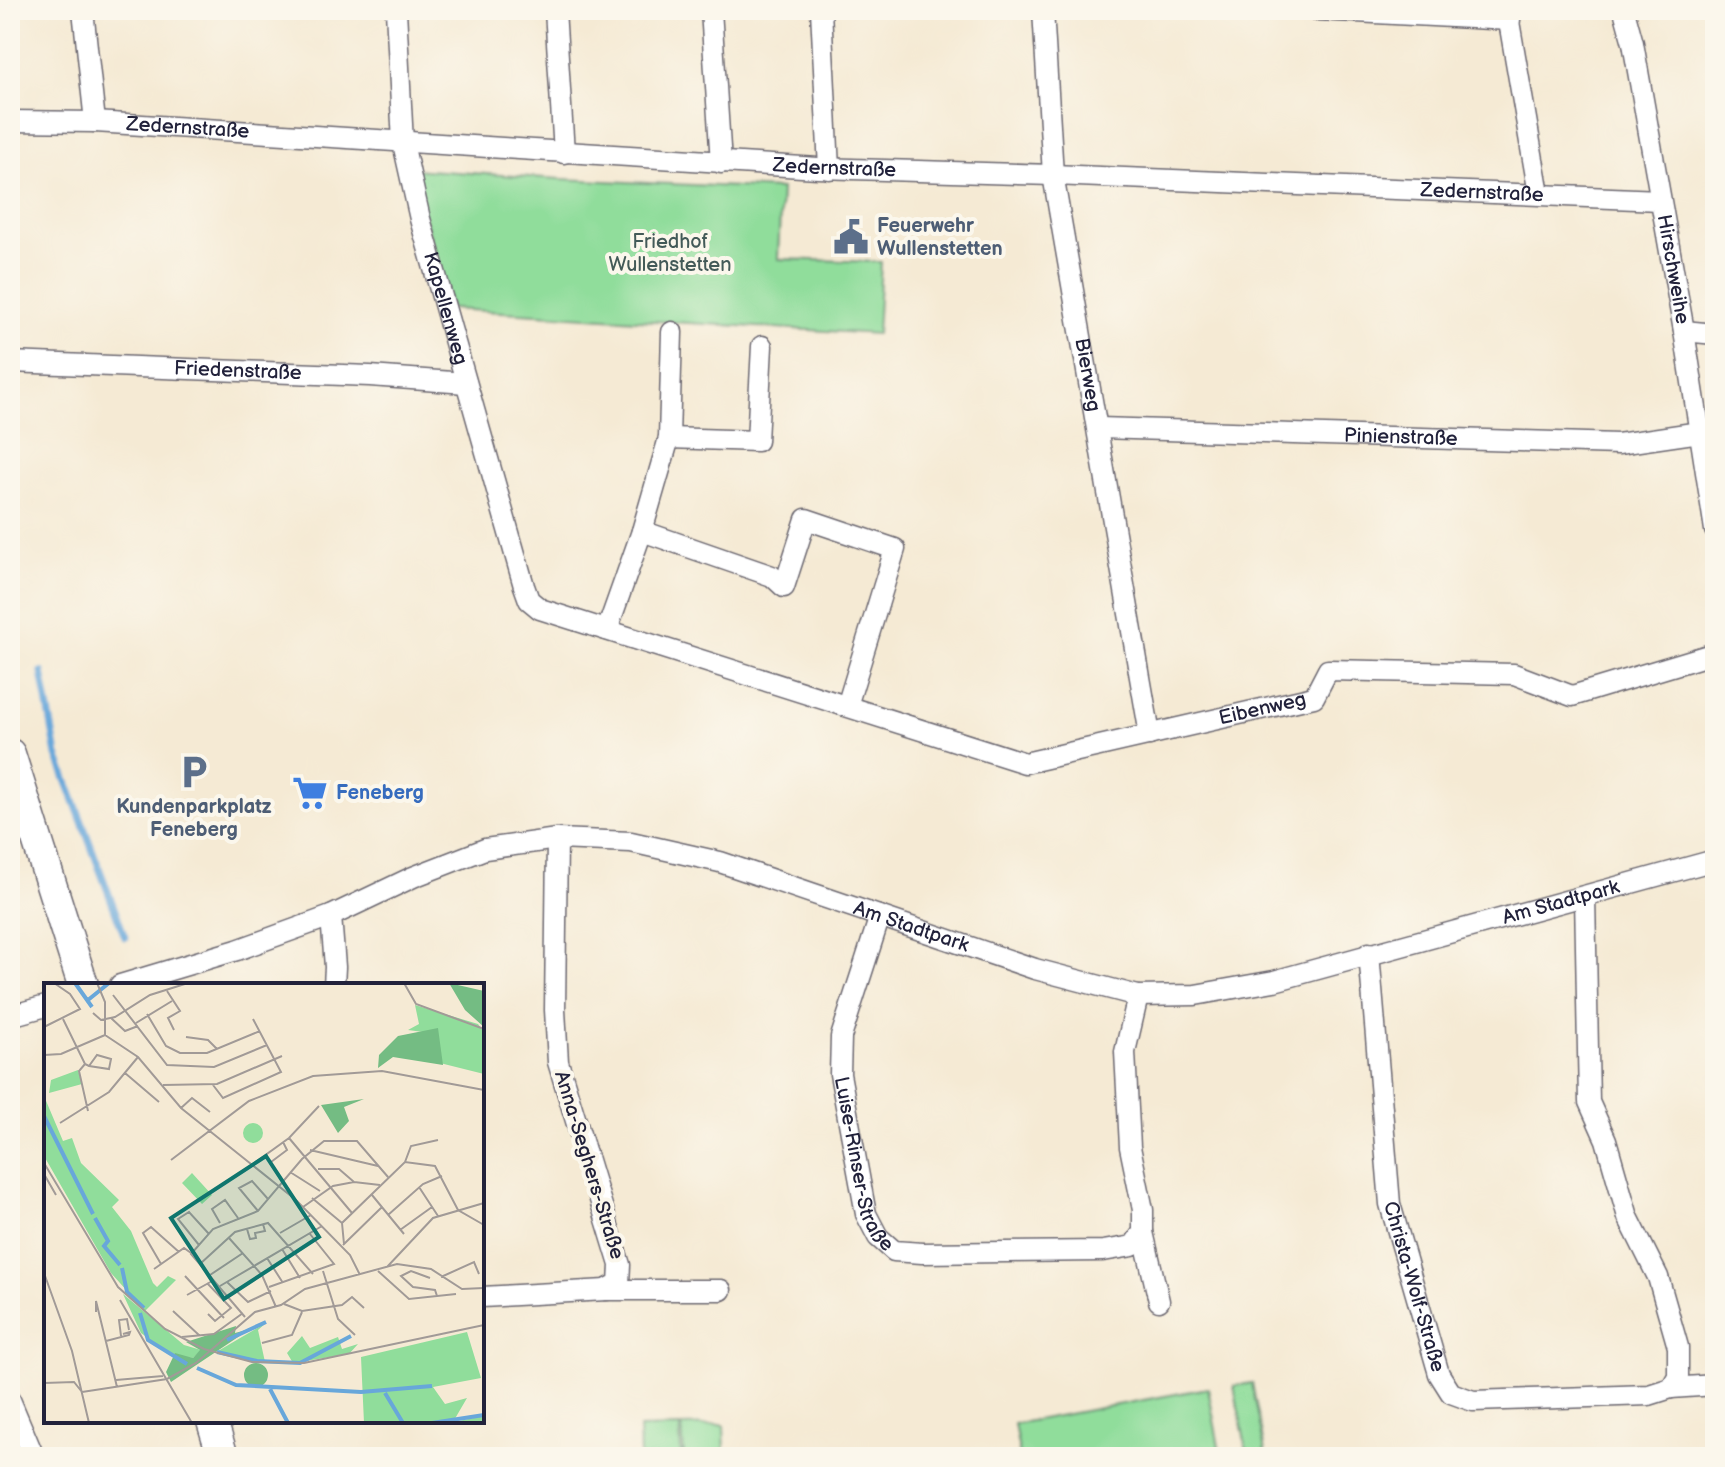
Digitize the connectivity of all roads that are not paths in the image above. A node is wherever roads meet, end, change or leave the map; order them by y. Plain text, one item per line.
1 (83, 10) edge
2 (396, 10) edge
3 (555, 10) edge
4 (711, 10) edge
5 (821, 10) edge
6 (1043, 10) edge
7 (1317, 10) edge
8 (1624, 10) edge
9 (1508, 15) edge
10 (10, 121) edge
11 (95, 122) junction
12 (403, 143) junction
13 (564, 153) junction
14 (721, 163) junction
15 (829, 169) junction
16 (1053, 175) junction
17 (1539, 194) junction
18 (1660, 200) junction
19 (1684, 331) junction
20 (672, 332) dead end
21 (1715, 334) edge
22 (762, 346) dead end
23 (10, 362) edge
24 (466, 383) junction
25 (1099, 428) junction
26 (1700, 432) junction
27 (669, 438) junction
28 (1715, 530) edge
29 (642, 531) junction
30 (529, 600) joint
31 (607, 630) junction
32 (1715, 653) edge
33 (847, 706) junction
34 (1150, 735) junction
35 (10, 754) edge
36 (557, 839) junction
37 (1715, 860) edge
38 (1585, 896) junction
39 (331, 916) junction
40 (880, 916) junction
41 (1369, 953) junction
42 (82, 983) edge
43 (127, 983) edge
44 (334, 983) edge
45 (1138, 996) junction
46 (44, 1007) edge
47 (10, 1016) edge
48 (1143, 1232) junction
49 (606, 1290) junction
50 (721, 1290) dead end
51 (484, 1297) edge
52 (1159, 1301) dead end
53 (1715, 1385) edge
54 (1671, 1388) junction
55 (10, 1400) edge
56 (213, 1423) edge
57 (34, 1457) edge
58 (223, 1457) edge

1 - 11 street
2 - 12 street, Kapellenweg
3 - 13 street
4 - 14 street
5 - 15 street
6 - 16 street, Bierweg
7 - 9 street
8 - 18 street, Hirschweihe
9 - 17 street
10 - 11 street, Zedernstraße
11 - 12 street, Zedernstraße
12 - 13 street, Zedernstraße
12 - 24 street, Kapellenweg
13 - 14 street, Zedernstraße
14 - 15 street, Zedernstraße
15 - 16 street, Zedernstraße
16 - 17 street, Zedernstraße
16 - 25 street, Bierweg
17 - 18 street, Zedernstraße
18 - 19 street, Hirschweihe
19 - 21 street
19 - 26 street, Hirschweihe
20 - 27 street
22 - 27 street
23 - 24 street, Friedenstraße
24 - 30 street, Kapellenweg
25 - 26 street, Pinienstraße
25 - 34 street, Bierweg
26 - 28 street, Hirschweihe
27 - 29 street
29 - 31 street
29 - 33 street
30 - 31 street, Eibenweg
31 - 33 street, Eibenweg
32 - 34 street, Eibenweg
33 - 34 street, Eibenweg
35 - 42 street
36 - 39 street, Am Stadtpark
36 - 40 street, Am Stadtpark
36 - 49 street, Anna-Seghers-Straße
37 - 38 street, Am Stadtpark
38 - 41 street, Am Stadtpark
38 - 54 street
39 - 43 street, Am Stadtpark
39 - 44 street
40 - 45 street, Am Stadtpark
40 - 48 street, Luise-Rinser-Straße
41 - 45 street, Am Stadtpark
41 - 54 street, Christa-Wolf-Straße
45 - 48 street
46 - 47 street
48 - 52 street
49 - 50 street, Anna-Seghers-Straße
49 - 51 street, Anna-Seghers-Straße
53 - 54 street, Christa-Wolf-Straße
55 - 57 street
56 - 58 street

